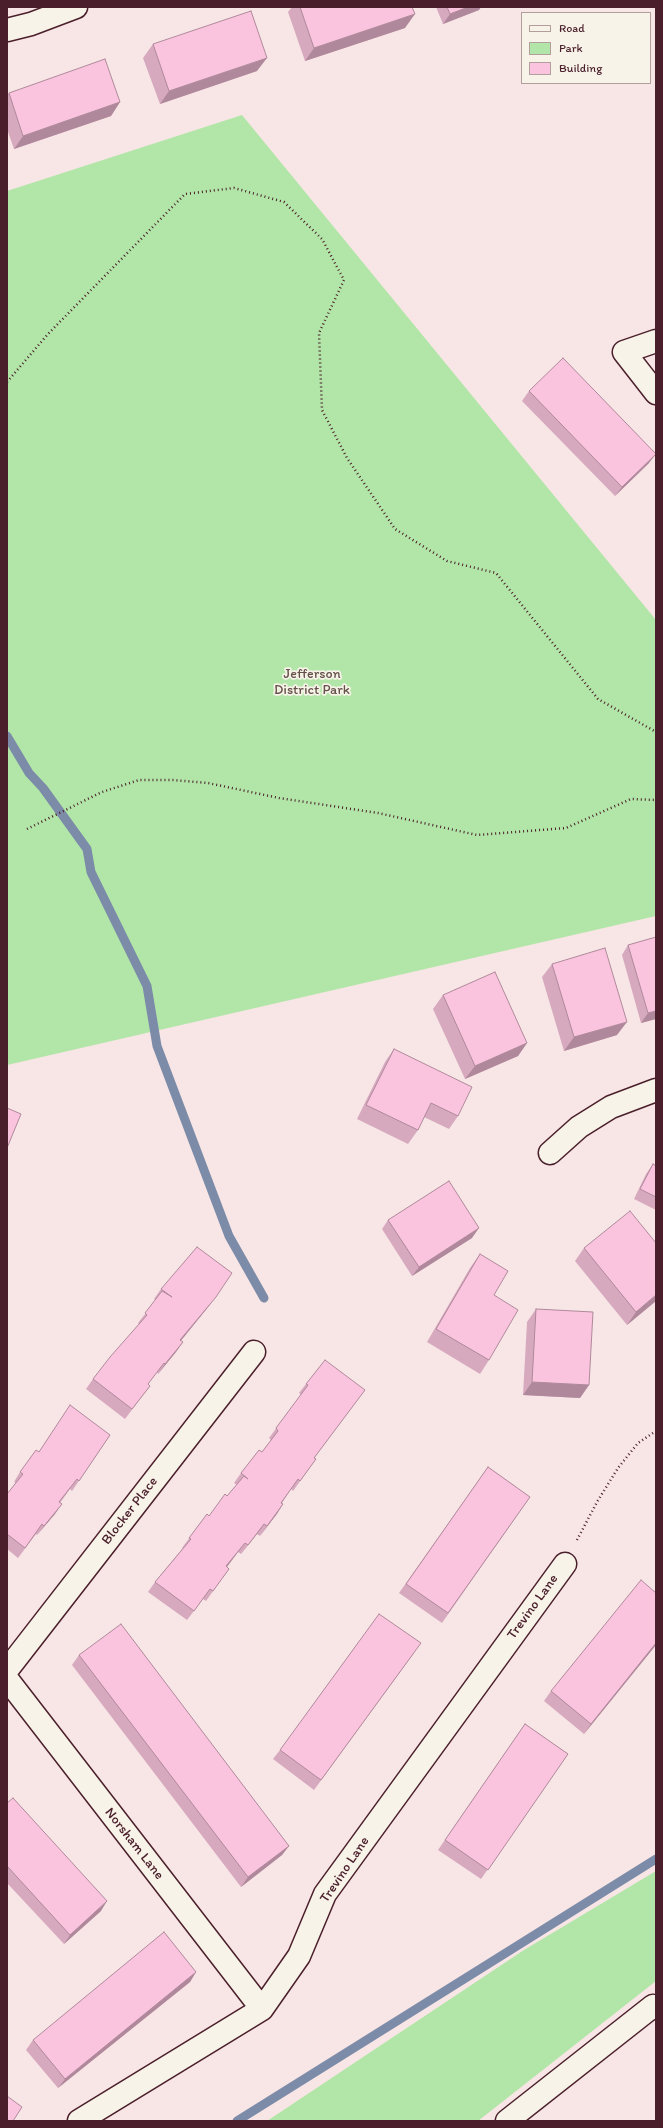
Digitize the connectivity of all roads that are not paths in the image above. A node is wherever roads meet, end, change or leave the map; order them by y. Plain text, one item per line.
1 (76, 7) edge
2 (7, 30) edge
3 (656, 341) edge
4 (656, 393) edge
5 (656, 1090) edge
6 (550, 1153) dead end
7 (254, 1352) dead end
8 (565, 1564) road end
9 (7, 1670) edge
10 (7, 1679) edge
11 (655, 2007) edge
12 (262, 2009) junction
13 (79, 2121) edge
14 (507, 2121) edge

1 - 2 street
3 - 4 street
5 - 6 street
7 - 9 street, Blocker Place
8 - 12 street, Trevino Lane
10 - 12 street, Norsham Lane
11 - 14 street
12 - 13 street, Trevino Lane

